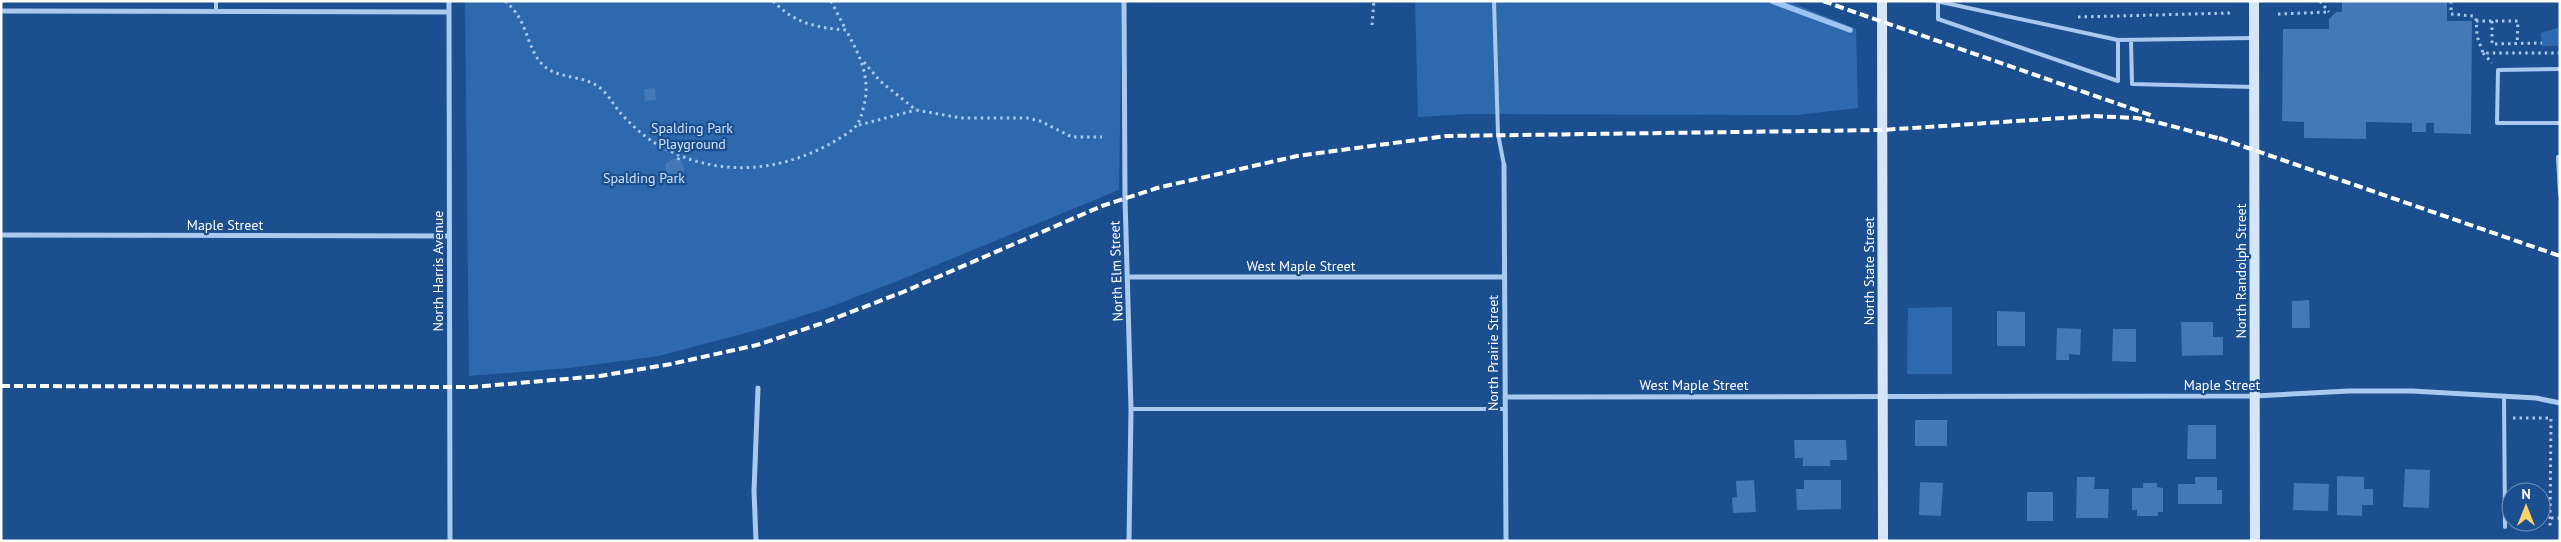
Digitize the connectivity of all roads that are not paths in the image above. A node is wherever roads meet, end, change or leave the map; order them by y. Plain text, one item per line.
1 (216, 1) edge
2 (449, 1) edge
3 (1124, 1) edge
4 (1494, 1) edge
5 (1882, 1) edge
6 (1937, 1) edge
7 (2254, 1) edge
8 (1, 11) edge
9 (216, 12) junction
10 (449, 12) junction
11 (2254, 38) junction
12 (2118, 40) junction
13 (2131, 40) junction
14 (2560, 69) edge
15 (2254, 87) junction
16 (2560, 123) edge
17 (2558, 157) dead end
18 (1504, 165) joint
19 (2560, 194) edge
20 (1, 235) edge
21 (449, 236) junction
22 (1127, 277) junction
23 (1504, 277) junction
24 (758, 388) dead end
25 (1883, 396) junction
26 (2255, 396) junction
27 (2504, 396) junction
28 (1505, 397) junction
29 (2560, 403) edge
30 (1131, 409) junction
31 (1505, 409) junction
32 (2505, 482) edge
33 (450, 541) edge
34 (756, 541) edge
35 (1129, 541) edge
36 (1506, 541) edge
37 (1883, 541) edge
38 (2255, 541) edge

1 - 9 lane
2 - 10 street, North Harris Avenue
3 - 22 street, North Elm Street
4 - 18 lane
5 - 25 main road, North State Street
6 - 12 lane
6 - 12 lane
7 - 11 main road, North Randolph Street
8 - 9 street
9 - 10 street
10 - 21 street, North Harris Avenue
11 - 13 lane
11 - 15 main road, North Randolph Street
12 - 13 lane
13 - 15 lane
14 - 16 lane
15 - 26 main road, North Randolph Street
17 - 19 lane
18 - 23 street, North Prairie Street
20 - 21 street, Maple Street
21 - 33 street, North Harris Avenue
22 - 23 street, West Maple Street
22 - 30 street, North Elm Street
23 - 28 street, North Prairie Street
24 - 34 street
25 - 26 street, Maple Street
25 - 28 street, West Maple Street
25 - 37 main road, North State Street
26 - 27 street, Maple Street
26 - 38 main road, North Randolph Street
27 - 29 street, Maple Street
27 - 32 lane
28 - 31 street, North Prairie Street
30 - 31 lane
30 - 35 street, North Elm Street
31 - 36 street, North Prairie Street

